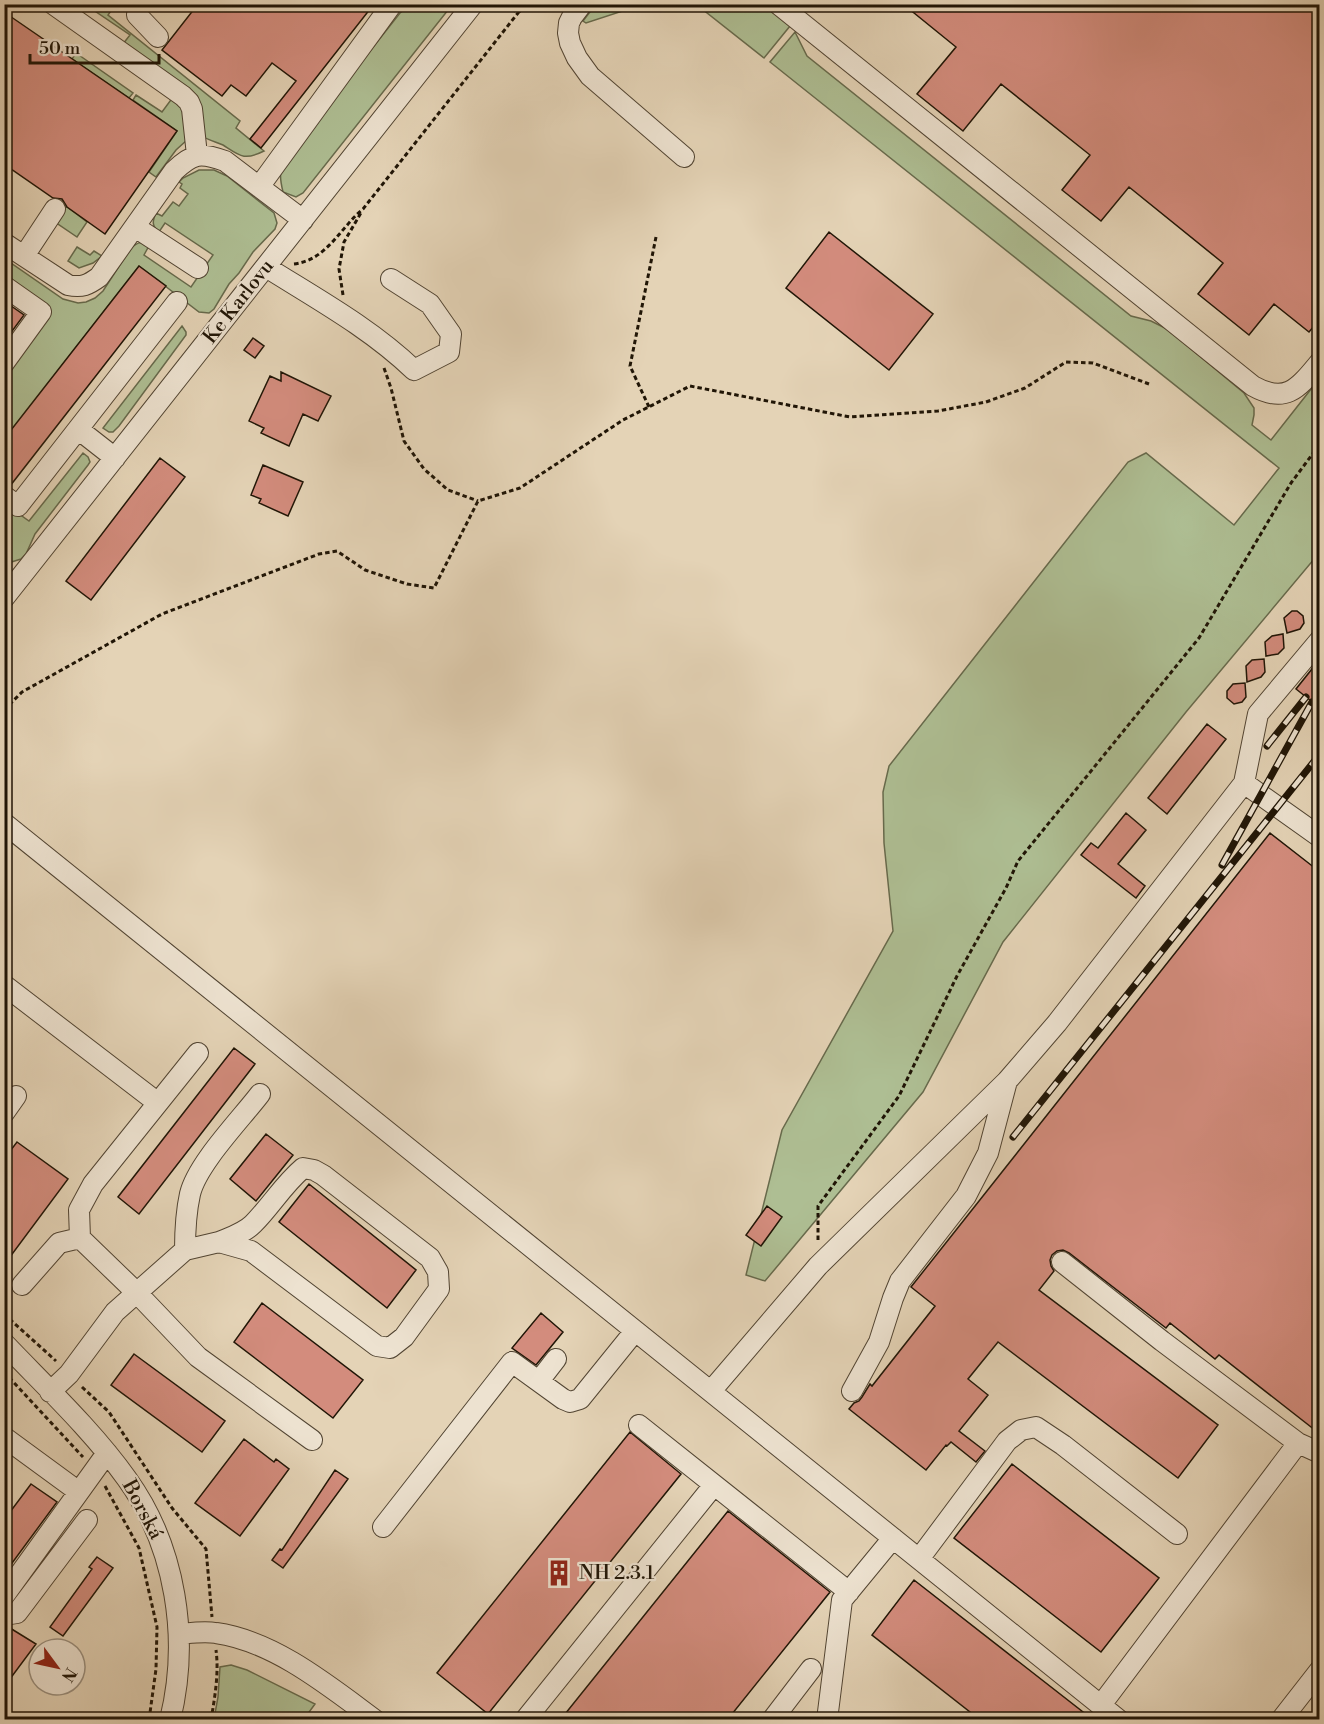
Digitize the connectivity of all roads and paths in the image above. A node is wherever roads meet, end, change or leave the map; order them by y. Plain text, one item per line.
1 (53, 4) edge
2 (138, 4) edge
3 (392, 4) edge
4 (473, 4) edge
5 (506, 4) edge
6 (528, 4) edge
7 (582, 4) edge
8 (778, 4) edge
9 (518, 14) junction
10 (158, 37) dead end
11 (197, 155) junction
12 (684, 158) dead end
13 (260, 187) junction
14 (55, 209) dead end
15 (303, 220) junction
16 (135, 226) junction
17 (656, 237) dead end
18 (4, 243) edge
19 (24, 255) junction
20 (297, 256) dead end
21 (266, 267) junction
22 (198, 268) dead end
23 (391, 279) dead end
24 (4, 286) edge
25 (177, 302) dead end
26 (1320, 362) edge
27 (4, 363) edge
28 (1149, 384) dead end
29 (648, 407) junction
30 (78, 429) junction
31 (1320, 444) edge
32 (115, 458) junction
33 (4, 496) edge
34 (7, 590) edge
35 (1320, 640) edge
36 (4, 710) edge
37 (1244, 783) junction
38 (4, 823) edge
39 (1320, 837) edge
40 (4, 985) edge
41 (198, 1053) dead end
42 (1007, 1081) junction
43 (260, 1094) dead end
44 (16, 1096) dead end
45 (158, 1103) junction
46 (4, 1113) edge
47 (80, 1238) junction
48 (219, 1242) junction
49 (186, 1250) junction
50 (1062, 1262) dead end
51 (818, 1266) junction
52 (22, 1285) dead end
53 (137, 1293) junction
54 (4, 1314) edge
55 (635, 1331) junction
56 (4, 1343) edge
57 (556, 1359) dead end
58 (4, 1372) edge
59 (69, 1374) junction
60 (539, 1381) junction
61 (852, 1390) dead end
62 (711, 1391) junction
63 (50, 1392) junction
64 (639, 1425) dead end
65 (312, 1440) dead end
66 (1298, 1443) junction
67 (8, 1446) edge
68 (107, 1453) junction
69 (1320, 1453) edge
70 (95, 1471) junction
71 (714, 1485) junction
72 (79, 1492) junction
73 (87, 1520) dead end
74 (383, 1527) dead end
75 (1177, 1534) dead end
76 (893, 1538) junction
77 (919, 1559) junction
78 (849, 1592) junction
79 (4, 1596) edge
80 (4, 1615) edge
81 (214, 1632) junction
82 (179, 1634) junction
83 (811, 1670) dead end
84 (1320, 1670) edge
85 (1101, 1705) junction
86 (149, 1719) edge
87 (170, 1719) edge
88 (211, 1719) edge
89 (375, 1719) edge
90 (525, 1719) edge
91 (772, 1719) edge
92 (827, 1719) edge
93 (1119, 1719) edge
94 (1281, 1719) edge

1 - 11 street
2 - 10 street
3 - 13 street
4 - 15 street, Ke Karlovu
5 - 9 path
6 - 9 path
7 - 12 street
8 - 26 street
9 - 20 path
11 - 13 street
11 - 16 street
13 - 15 street
14 - 19 street
15 - 21 street, Ke Karlovu
16 - 19 street
16 - 22 street
17 - 29 path
18 - 19 street
21 - 23 street
21 - 32 street, Ke Karlovu
24 - 27 street
25 - 30 street
28 - 29 path
29 - 36 path
30 - 32 street
30 - 33 street
31 - 51 path
32 - 34 street, Ke Karlovu
35 - 37 street
37 - 39 street
37 - 42 street
38 - 55 street
40 - 45 street
41 - 45 street
42 - 51 street
42 - 61 street
43 - 49 street
44 - 46 street
45 - 47 street
47 - 52 street
47 - 53 street
48 - 48 street
48 - 49 street
49 - 53 street
50 - 66 street
51 - 62 street
53 - 59 street
53 - 65 street
54 - 59 path
55 - 60 street
55 - 62 street
56 - 63 street, Borská
57 - 60 street
58 - 70 path
59 - 63 street
60 - 74 street
62 - 76 street
63 - 68 street, Borská
64 - 71 street
66 - 69 street
66 - 85 street
67 - 72 street
68 - 70 street
68 - 82 street, Borská
70 - 72 street
70 - 86 path
71 - 78 street
71 - 90 street
72 - 79 street
73 - 80 street
75 - 77 street
76 - 77 street
76 - 78 street
77 - 85 street
78 - 92 street
81 - 82 street
81 - 88 path
81 - 89 street
82 - 87 street, Borská
83 - 91 street
84 - 94 street
85 - 93 street

